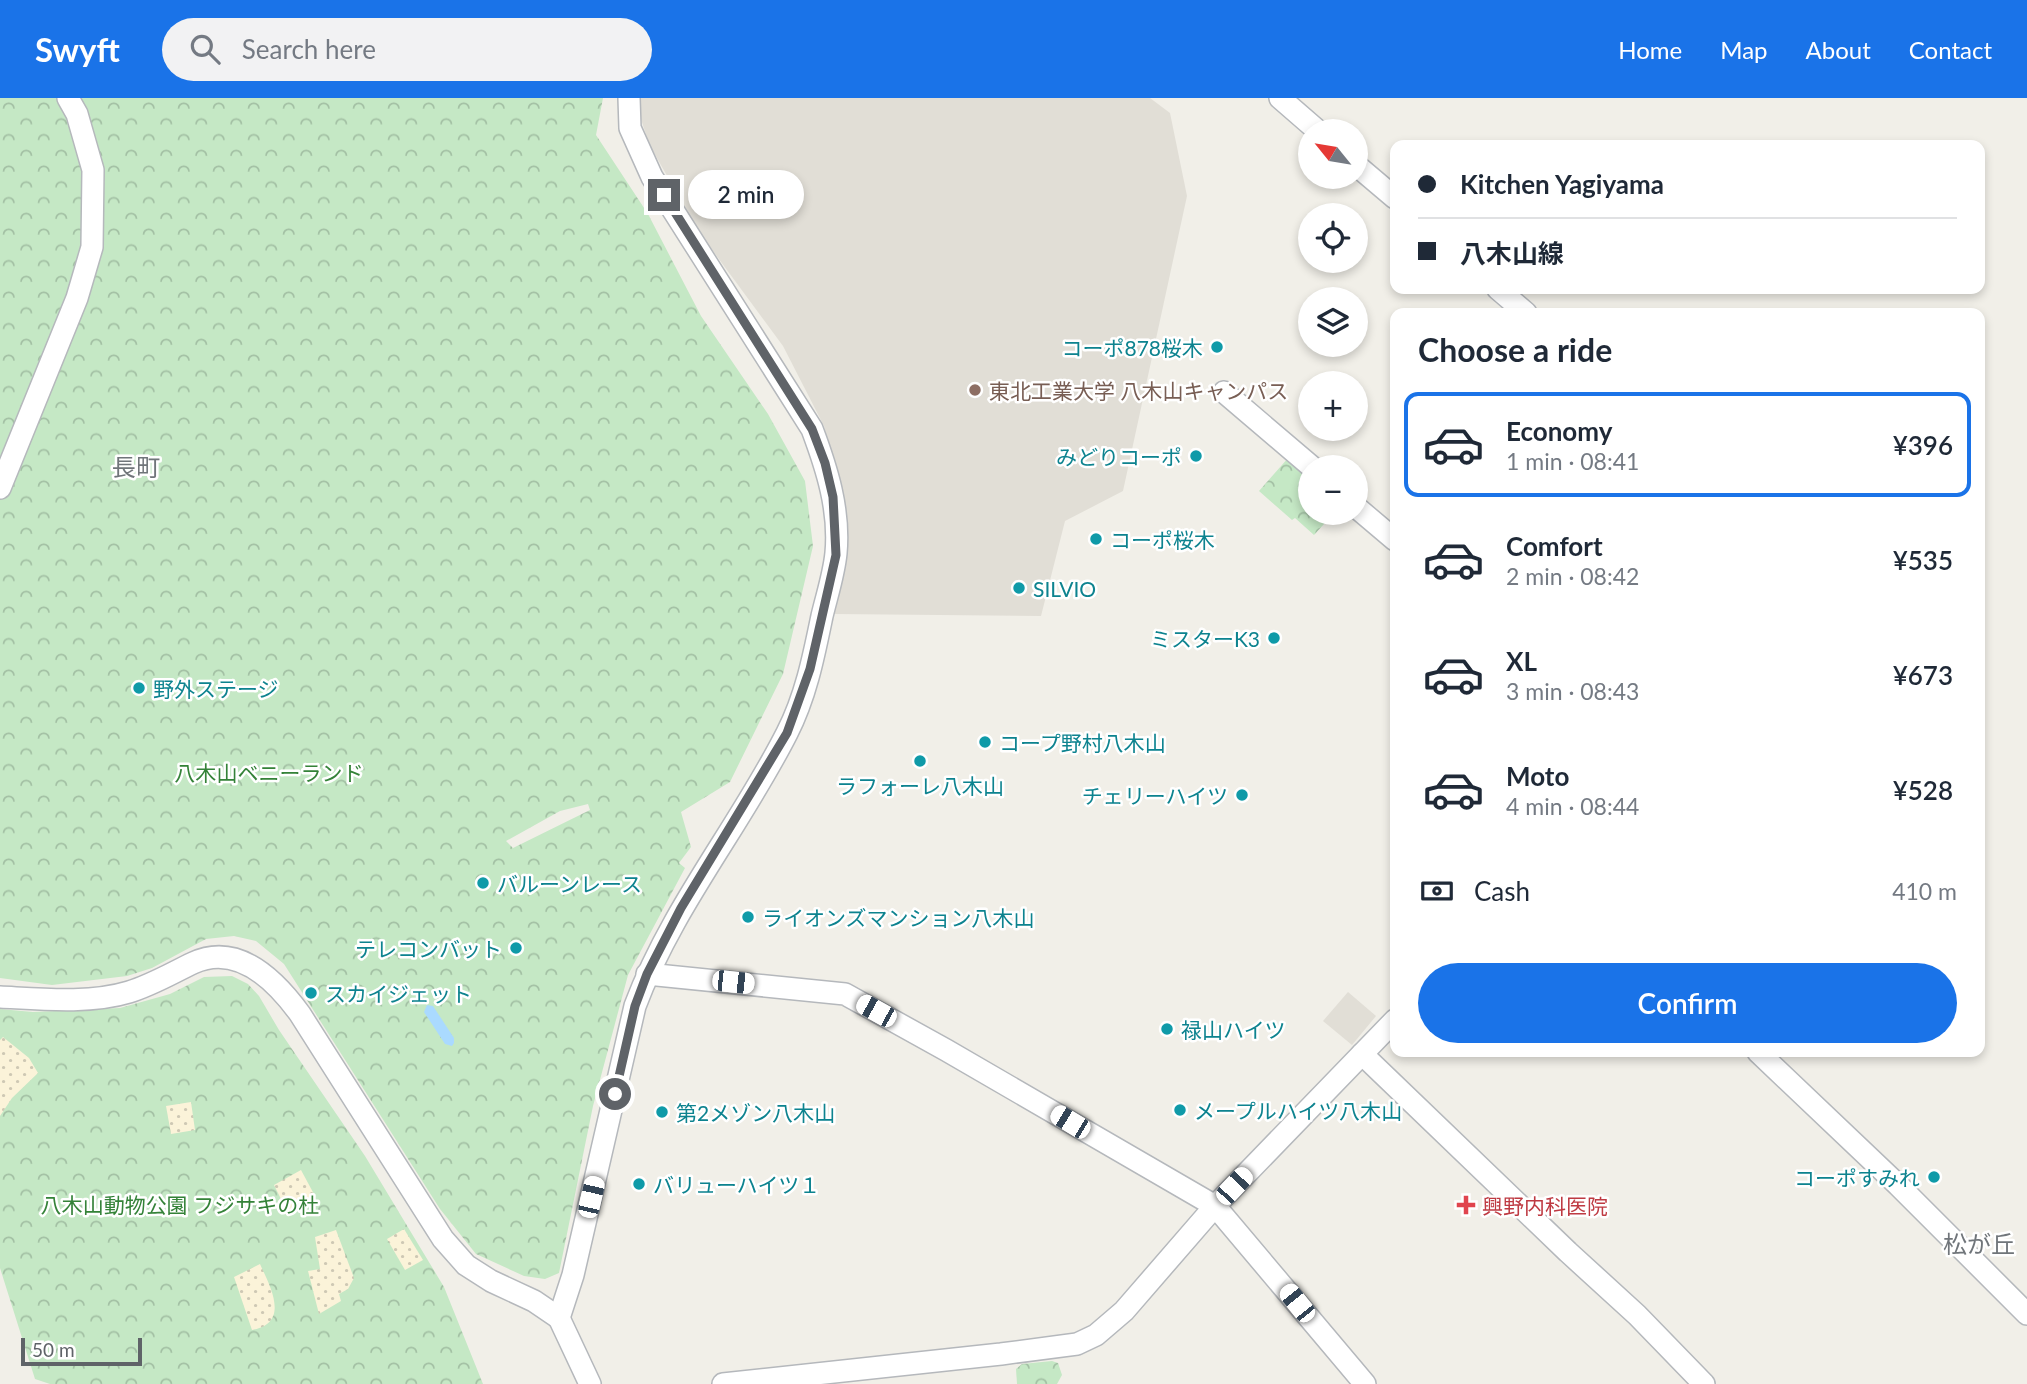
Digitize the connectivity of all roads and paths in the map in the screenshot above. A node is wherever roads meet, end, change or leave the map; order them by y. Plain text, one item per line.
1 (68, 98) edge
2 (629, 98) edge
3 (1280, 98) edge
4 (1304, 119) edge
5 (1368, 175) edge
6 (1390, 194) edge
7 (1504, 294) edge
8 (1520, 308) edge
9 (1224, 392) dead end
10 (1298, 455) edge
11 (0, 488) edge
12 (1368, 517) edge
13 (1390, 536) edge
14 (647, 974) junction
15 (0, 997) edge
16 (1390, 1025) edge
17 (1362, 1054) junction
18 (1763, 1057) edge
19 (1215, 1206) junction
20 (2027, 1314) edge
21 (559, 1318) junction
22 (590, 1384) edge
23 (723, 1384) edge
24 (1365, 1384) edge
25 (1704, 1384) edge

1 - 11 street
2 - 14 street
3 - 4 street
5 - 6 street
7 - 8 street
9 - 10 street
12 - 13 street
14 - 19 street
14 - 21 street
15 - 21 street
16 - 17 street
17 - 19 street
17 - 25 street
18 - 20 street
19 - 23 street
19 - 24 street
21 - 22 street

